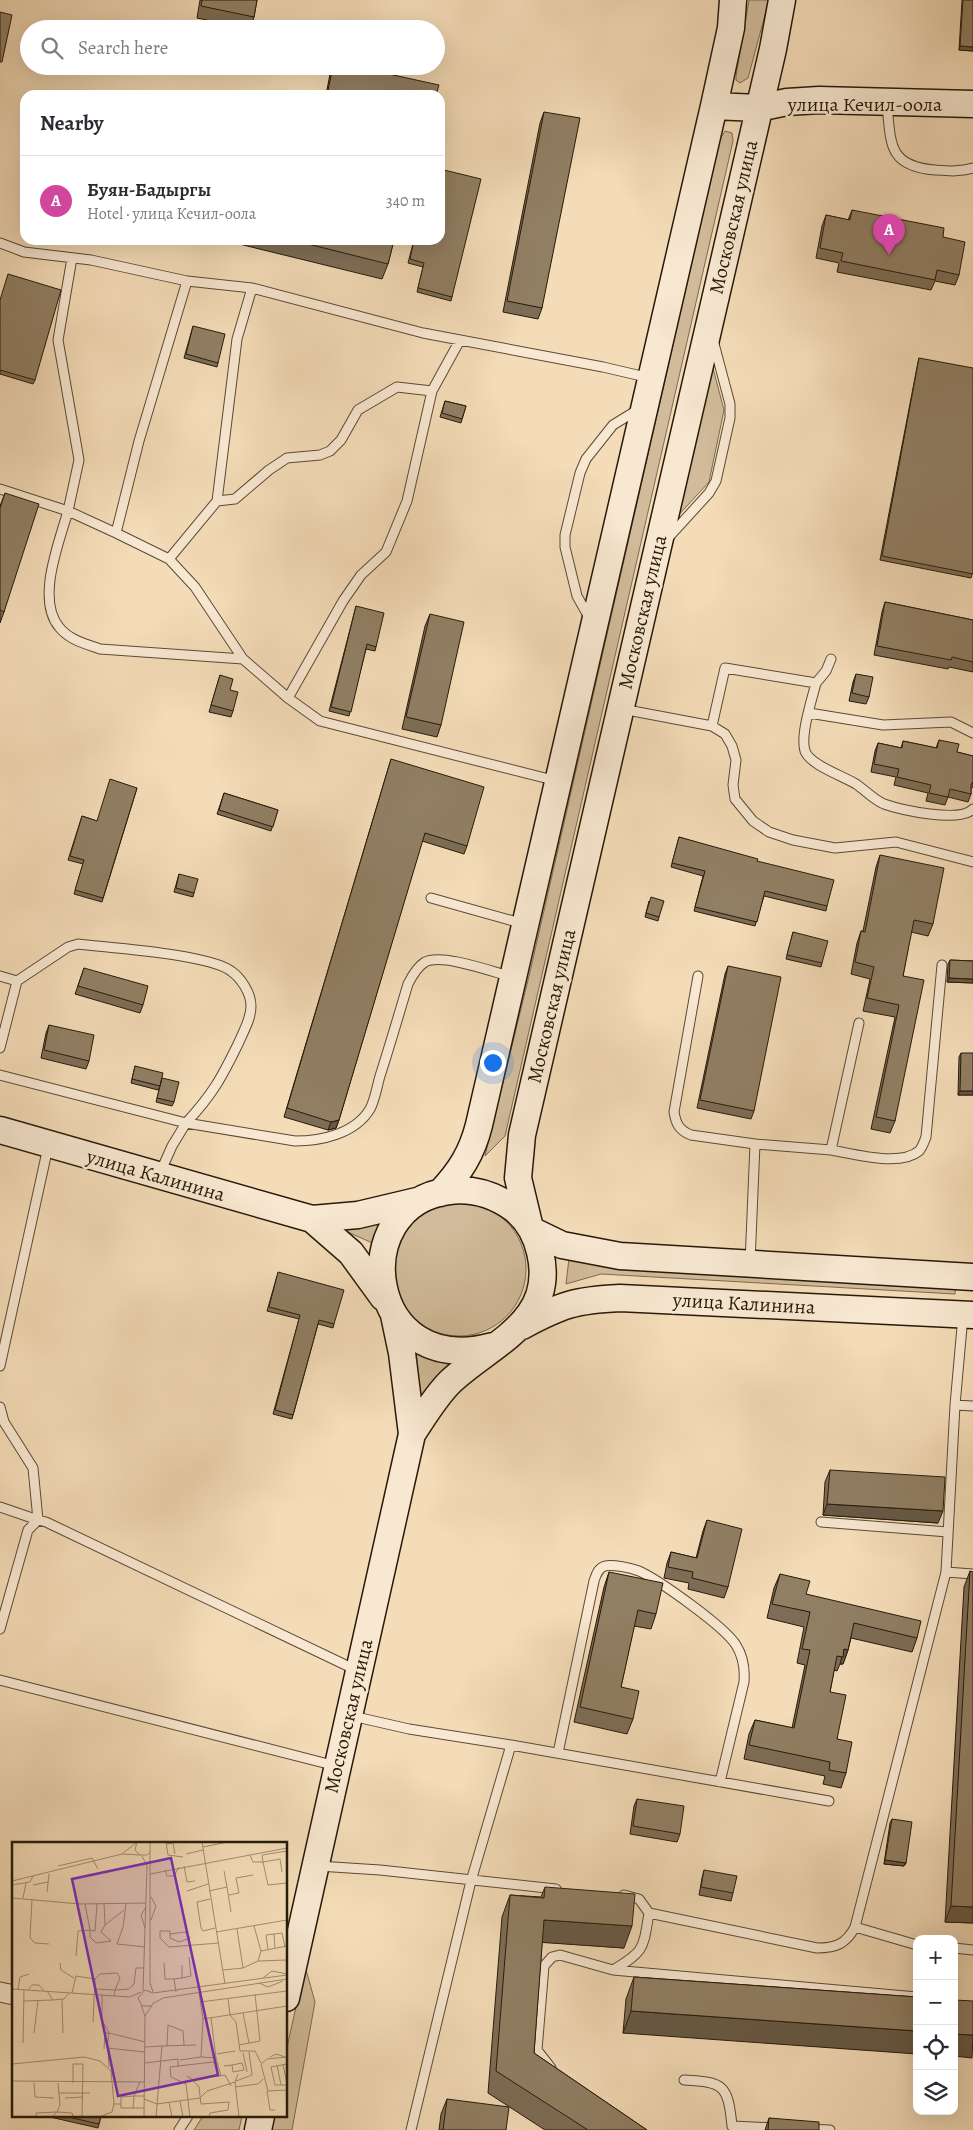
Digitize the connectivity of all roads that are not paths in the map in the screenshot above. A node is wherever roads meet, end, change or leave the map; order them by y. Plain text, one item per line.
1 (734, 0) edge
2 (782, 0) edge
3 (887, 102) junction
4 (973, 104) edge
5 (714, 106) junction
6 (758, 108) junction
7 (973, 168) edge
8 (0, 243) edge
9 (72, 258) junction
10 (187, 281) junction
11 (252, 288) junction
12 (708, 324) junction
13 (460, 340) junction
14 (651, 379) junction
15 (432, 391) junction
16 (644, 406) junction
17 (0, 489) edge
18 (217, 501) junction
19 (68, 512) junction
20 (116, 533) junction
21 (656, 551) junction
22 (168, 559) junction
23 (594, 625) junction
24 (831, 658) dead end
25 (243, 659) junction
26 (816, 683) junction
27 (288, 698) junction
28 (619, 708) junction
29 (809, 713) junction
30 (712, 726) junction
31 (973, 733) edge
32 (557, 781) junction
33 (973, 809) edge
34 (973, 862) edge
35 (431, 898) dead end
36 (524, 924) junction
37 (942, 965) dead end
38 (0, 976) edge
39 (698, 976) dead end
40 (512, 977) junction
41 (17, 981) junction
42 (859, 1023) dead end
43 (0, 1048) edge
44 (0, 1075) edge
45 (186, 1123) junction
46 (0, 1130) edge
47 (49, 1144) junction
48 (755, 1144) junction
49 (831, 1150) junction
50 (159, 1176) junction
51 (433, 1196) junction
52 (312, 1219) junction
53 (531, 1228) junction
54 (750, 1264) junction
55 (969, 1276) edge
56 (391, 1311) junction
57 (968, 1315) edge
58 (522, 1326) junction
59 (493, 1346) junction
60 (0, 1366) edge
61 (955, 1405) junction
62 (973, 1406) edge
63 (0, 1407) edge
64 (412, 1434) junction
65 (0, 1507) edge
66 (38, 1520) junction
67 (822, 1522) dead end
68 (948, 1532) junction
69 (946, 1572) junction
70 (973, 1574) edge
71 (0, 1629) edge
72 (358, 1672) junction
73 (0, 1680) edge
74 (348, 1716) junction
75 (511, 1745) junction
76 (558, 1753) junction
77 (337, 1767) junction
78 (720, 1782) junction
79 (829, 1801) dead end
80 (315, 1866) junction
81 (471, 1880) junction
82 (566, 1890) edge
83 (612, 1894) edge
84 (649, 1913) junction
85 (855, 1927) junction
86 (913, 1943) edge
87 (958, 1948) edge
88 (973, 1950) edge
89 (613, 1970) junction
90 (288, 1989) edge
91 (913, 1997) edge
92 (557, 2072) edge
93 (684, 2080) dead end
94 (187, 2118) edge
95 (732, 2128) edge
96 (179, 2130) edge
97 (412, 2130) edge
98 (823, 2130) edge
99 (830, 2130) edge

1 - 5 main road
2 - 6 main road, Московская улица
3 - 4 main road, улица Кечил-оола
3 - 6 main road, улица Кечил-оола
3 - 7 lane
5 - 6 main road, улица Кечил-оола
5 - 14 main road
6 - 12 main road, Московская улица
8 - 9 lane
9 - 10 lane
9 - 19 lane
10 - 11 lane
10 - 20 lane
11 - 13 lane
11 - 18 lane
12 - 21 main road, Московская улица
12 - 21 lane
13 - 14 lane
13 - 15 lane
14 - 16 main road
15 - 18 lane
15 - 27 lane
16 - 23 main road
16 - 23 lane
17 - 19 lane
18 - 22 lane
19 - 20 lane
19 - 25 lane
20 - 22 lane
21 - 28 main road, Московская улица
22 - 25 lane
23 - 32 main road
24 - 26 lane
25 - 27 lane
26 - 29 lane
26 - 30 lane
27 - 32 lane
28 - 30 lane
28 - 53 main road, Московская улица
29 - 31 lane
29 - 33 lane
30 - 34 lane
32 - 36 main road
35 - 36 lane
36 - 40 main road
37 - 49 lane
38 - 41 lane
39 - 48 lane
40 - 45 lane
40 - 51 main road
41 - 43 lane
41 - 45 lane
42 - 49 lane
44 - 45 lane
45 - 50 lane
46 - 47 main road, улица Калинина
47 - 50 main road, улица Калинина
47 - 60 lane
48 - 49 lane
48 - 54 lane
50 - 52 main road, улица Калинина
51 - 52 main road, улица Калинина
51 - 53 main road
51 - 56 main road
52 - 56 main road, улица Калинина
53 - 54 main road, улица Калинина
53 - 58 main road
54 - 55 main road, улица Калинина
55 - 57 main road
56 - 59 main road
56 - 64 main road, Московская улица
57 - 58 main road, улица Калинина
57 - 61 lane
58 - 59 main road
59 - 64 main road, Московская улица
61 - 62 lane
61 - 68 lane
63 - 66 lane
64 - 72 main road, Московская улица
65 - 66 lane
66 - 71 lane
66 - 72 lane
67 - 68 lane
68 - 69 lane
69 - 70 lane
69 - 85 lane
72 - 74 main road, Московская улица
73 - 77 lane
74 - 75 lane
74 - 77 main road, Московская улица
75 - 76 lane
75 - 81 lane
76 - 78 lane
76 - 78 lane
77 - 80 main road, Московская улица
78 - 79 lane
80 - 81 lane
80 - 90 main road, Московская улица
81 - 82 lane
81 - 97 lane
83 - 84 lane
84 - 85 lane
84 - 89 lane
85 - 86 lane
87 - 88 lane
89 - 91 lane
89 - 92 lane
93 - 95 lane
94 - 96 lane
95 - 98 lane
98 - 99 lane

